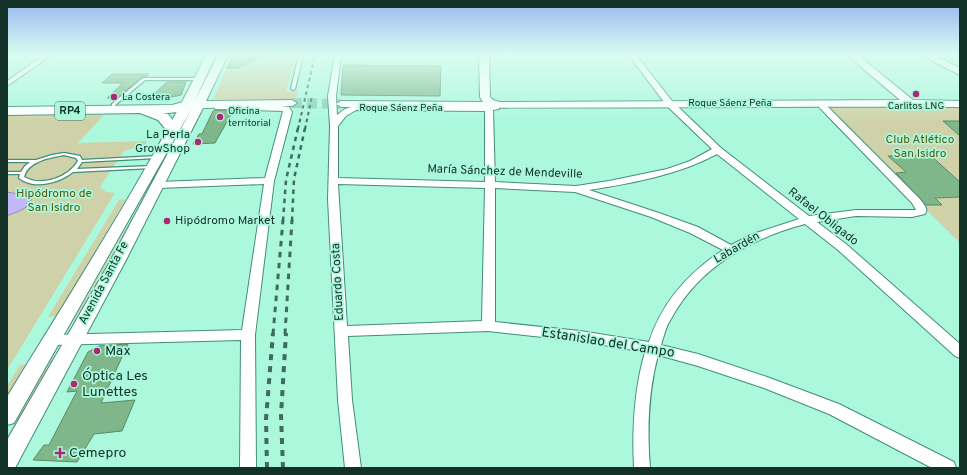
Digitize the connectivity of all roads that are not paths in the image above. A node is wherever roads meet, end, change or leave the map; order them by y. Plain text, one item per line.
1 (17, 77) edge
2 (213, 77) edge
3 (296, 77) edge
4 (337, 77) edge
5 (482, 77) edge
6 (649, 77) edge
7 (879, 77) edge
8 (199, 79) joint
9 (7, 84) edge
10 (293, 89) dead end
11 (480, 99) junction
12 (336, 100) junction
13 (819, 102) junction
14 (669, 103) junction
15 (200, 104) junction
16 (457, 104) junction
17 (911, 104) junction
18 (960, 104) edge
19 (187, 105) junction
20 (500, 105) junction
21 (113, 106) junction
22 (290, 108) joint
23 (7, 109) edge
24 (489, 109) junction
25 (132, 110) junction
26 (334, 126) junction
27 (173, 129) junction
28 (718, 150) junction
29 (7, 161) edge
30 (36, 161) junction
31 (80, 161) junction
32 (155, 162) junction
33 (73, 171) junction
34 (7, 173) edge
35 (22, 173) junction
36 (333, 180) junction
37 (269, 181) junction
38 (158, 184) junction
39 (490, 185) junction
40 (576, 189) junction
41 (808, 220) junction
42 (730, 249) junction
43 (488, 326) junction
44 (340, 331) junction
45 (248, 335) junction
46 (74, 339) junction
47 (52, 340) junction
48 (653, 348) junction
49 (960, 352) edge
50 (7, 416) edge
51 (7, 461) edge
52 (248, 468) edge
53 (354, 468) edge
54 (642, 468) edge
55 (948, 468) edge

1 - 9 street
2 - 15 main road, Avenida Santa Fe
3 - 10 lane
4 - 12 street, Eduardo Costa
5 - 11 main road
6 - 14 street, Rafael Obligado
7 - 17 main road
8 - 19 main road, Avenida Santa Fe
8 - 21 lane
11 - 12 street, Roque Sáenz Peña
11 - 16 main road
11 - 20 main road
12 - 16 main road, Roque Sáenz Peña
12 - 26 street, Eduardo Costa
13 - 14 main road, Roque Sáenz Peña
13 - 17 main road, Roque Sáenz Peña
13 - 41 street, Labardén
14 - 20 main road, Roque Sáenz Peña
14 - 28 street, Rafael Obligado
15 - 19 main road, RP4
15 - 22 main road, RP4
15 - 38 main road, Avenida Santa Fe
16 - 20 main road, Roque Sáenz Peña
17 - 18 main road, Roque Sáenz Peña
19 - 21 main road, RP4
19 - 25 main road, RP4
19 - 27 main road, Avenida Santa Fe
20 - 24 street, Roque Sáenz Peña
21 - 23 main road, RP4
22 - 37 street
23 - 25 main road, RP4
24 - 26 street, Roque Sáenz Peña
24 - 39 street
25 - 27 main road
26 - 36 street, Eduardo Costa
27 - 32 main road, Avenida Santa Fe
28 - 40 street, María Sánchez de Mendeville
28 - 41 street, Rafael Obligado
29 - 30 lane
30 - 31 lane
30 - 35 lane
31 - 32 lane
31 - 33 lane
32 - 33 lane
32 - 47 main road, Avenida Santa Fe
33 - 35 lane
34 - 35 lane
36 - 39 street, María Sánchez de Mendeville
36 - 44 street, Eduardo Costa
37 - 38 street
37 - 45 street
38 - 46 main road, Avenida Santa Fe
39 - 40 street, María Sánchez de Mendeville
39 - 43 street
40 - 42 street
41 - 42 street, Labardén
41 - 49 street, Rafael Obligado
42 - 48 street, Labardén
43 - 44 street, Estanislao del Campo
43 - 48 street, Estanislao del Campo
44 - 53 street, Eduardo Costa
45 - 46 street
45 - 52 street
46 - 47 street
46 - 51 main road, Avenida Santa Fe
47 - 50 main road, Avenida Santa Fe
48 - 54 street, Labardén
48 - 55 street, Estanislao del Campo

